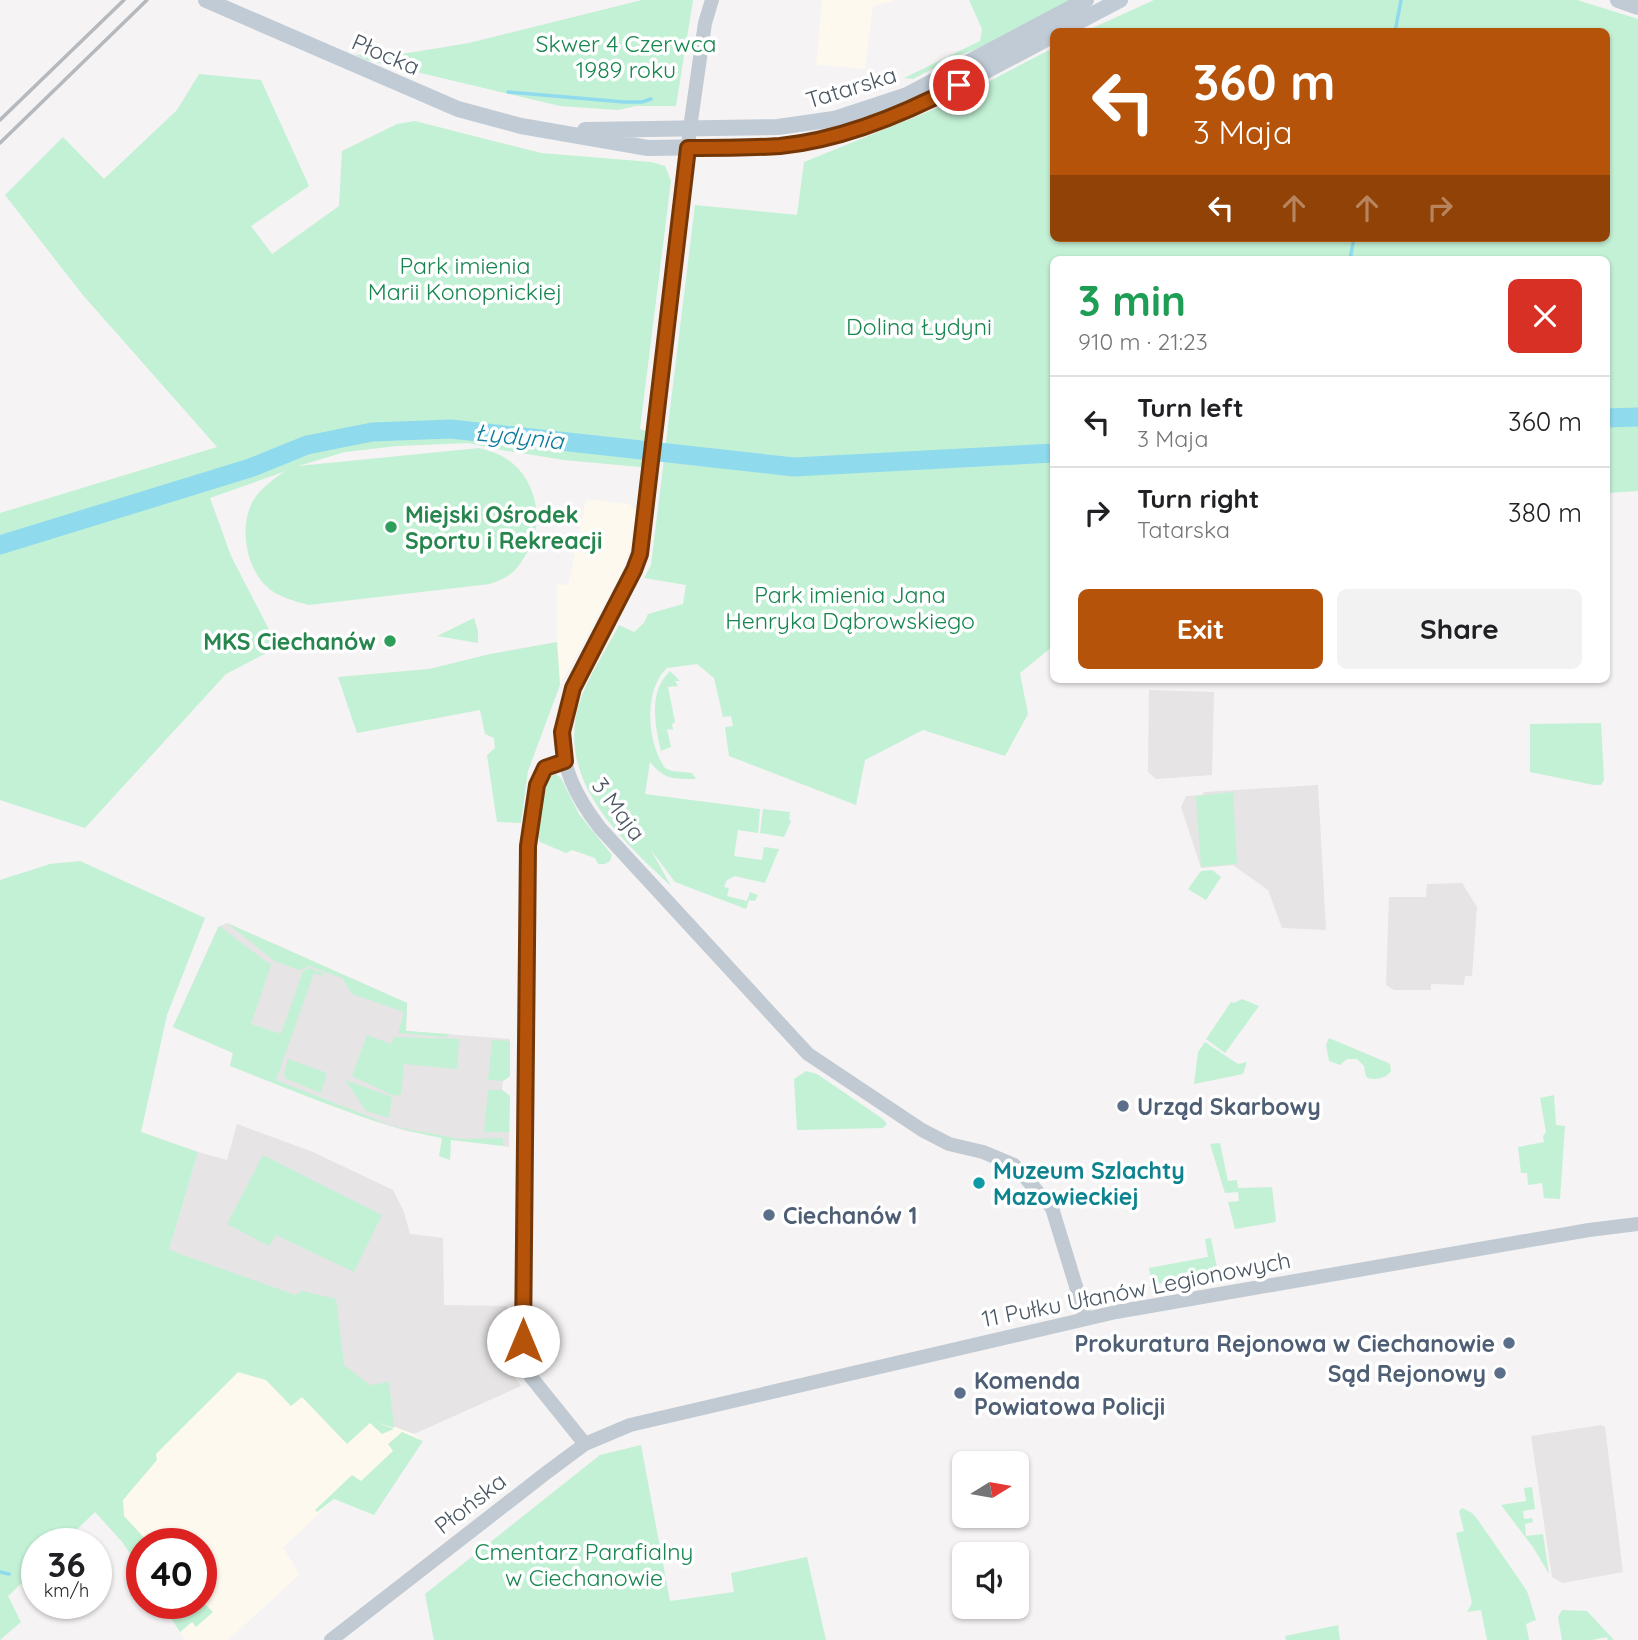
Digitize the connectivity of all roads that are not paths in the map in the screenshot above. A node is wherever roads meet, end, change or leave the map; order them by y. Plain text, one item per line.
1 (206, 0) edge
2 (712, 0) edge
3 (1086, 0) edge
4 (1120, 0) edge
5 (1618, 0) edge
6 (1638, 7) edge
7 (1067, 28) edge
8 (1050, 37) edge
9 (690, 128) junction
10 (555, 131) junction
11 (688, 148) junction
12 (565, 761) junction
13 (1638, 1224) edge
14 (1087, 1318) junction
15 (648, 1420) joint
16 (585, 1444) junction
17 (331, 1640) edge

1 - 10 main road, Płocka
2 - 9 street, 3 Maja
3 - 9 main road, Tatarska
4 - 7 main road
5 - 6 main road
8 - 11 main road, Tatarska
9 - 10 main road, Płocka
9 - 11 street, 3 Maja
10 - 11 main road, Płocka
11 - 12 street, 3 Maja
12 - 14 street, 3 Maja
12 - 16 street
13 - 14 street, 11 Pułku Ułanów Legionowych
14 - 15 street, 11 Pułku Ułanów Legionowych
15 - 16 street, Płońska
16 - 17 street, Płońska

